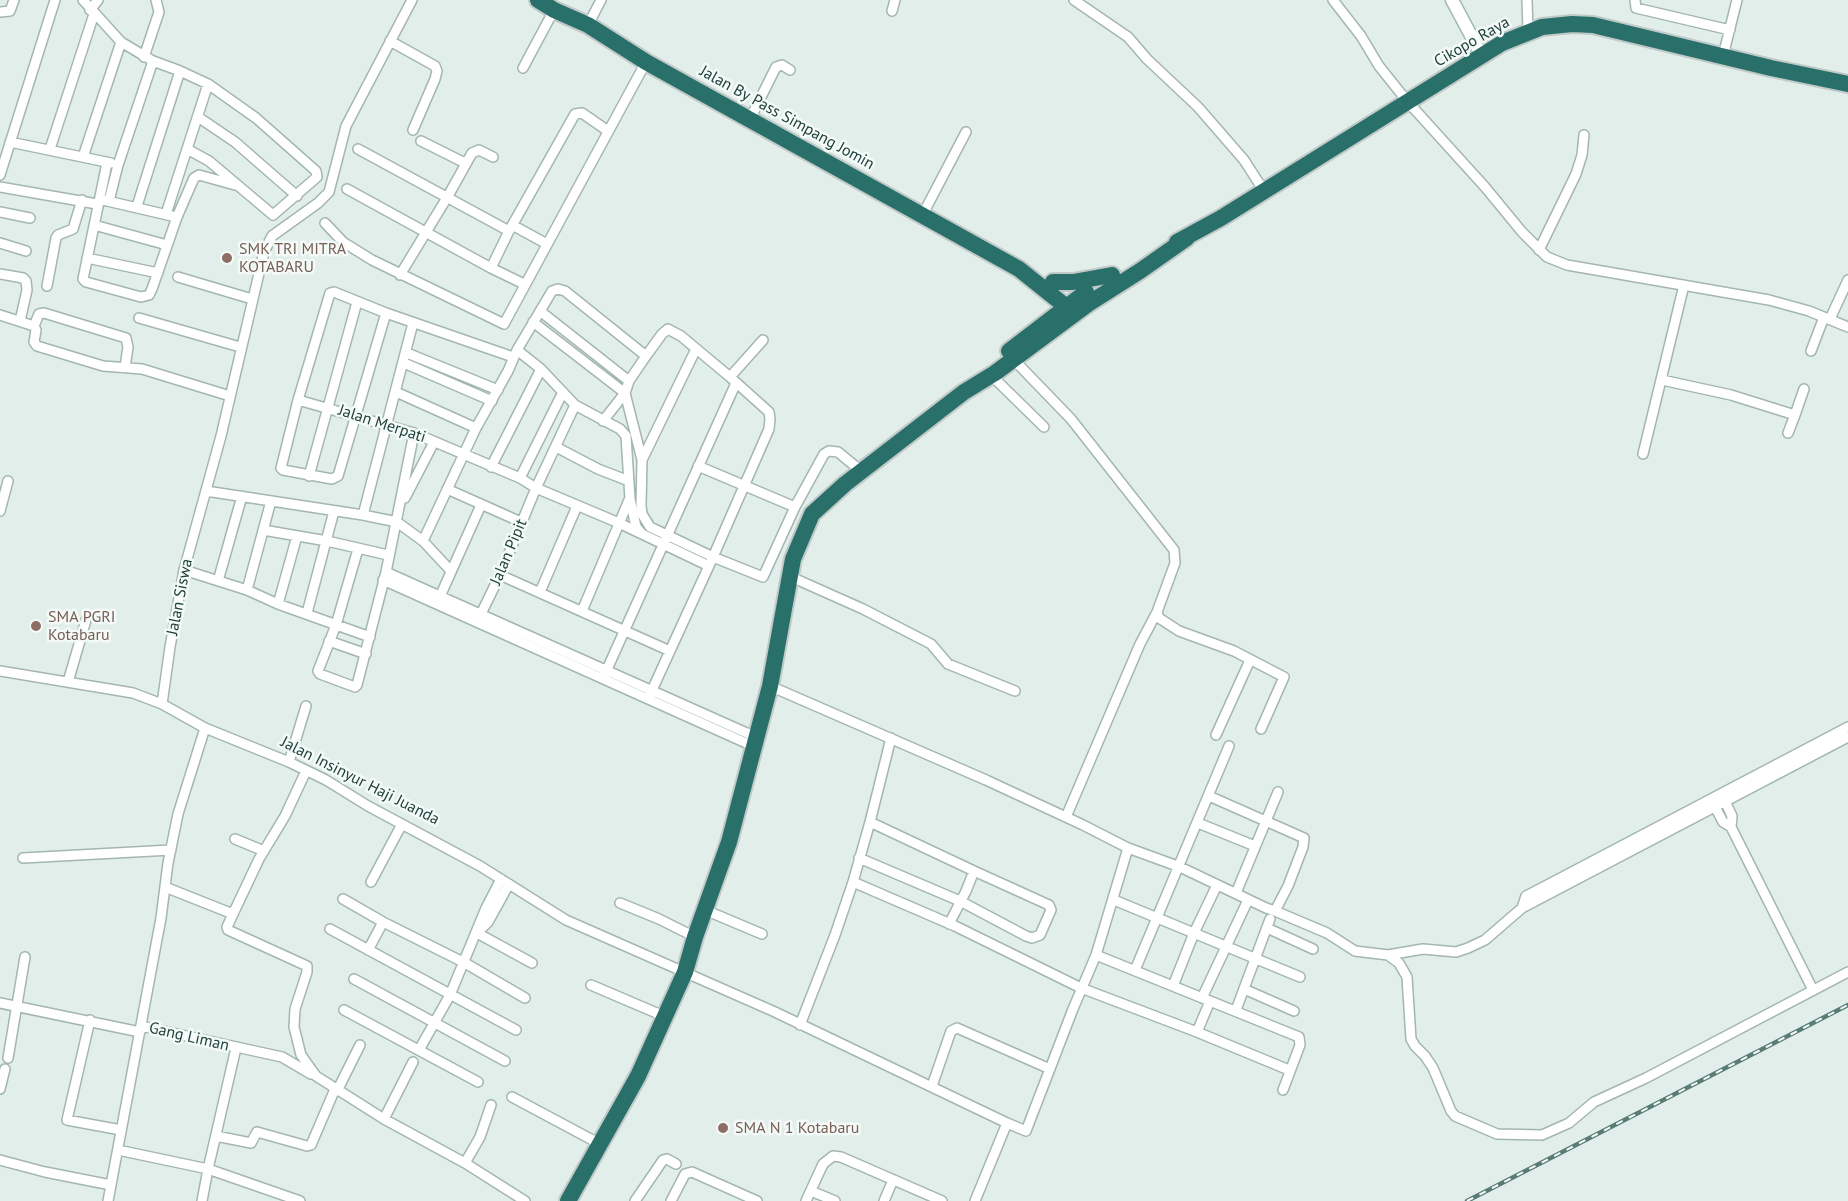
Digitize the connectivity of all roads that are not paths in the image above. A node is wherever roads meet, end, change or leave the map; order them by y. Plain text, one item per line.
1 (14, 0) edge
2 (55, 0) edge
3 (83, 0) edge
4 (98, 0) edge
5 (156, 0) edge
6 (412, 0) edge
7 (538, 0) edge
8 (601, 0) edge
9 (896, 0) edge
10 (1074, 0) edge
11 (1333, 0) edge
12 (1452, 0) edge
13 (1527, 0) edge
14 (1635, 0) edge
15 (1737, 0) edge
16 (554, 10) junction
17 (892, 11) dead end
18 (0, 12) edge
19 (92, 12) junction
20 (588, 25) junction
21 (1730, 30) junction
22 (1528, 31) junction
23 (390, 41) junction
24 (121, 42) junction
25 (1482, 56) junction
26 (1723, 56) junction
27 (148, 59) junction
28 (646, 62) junction
29 (523, 68) dead end
30 (790, 70) dead end
31 (180, 71) junction
32 (208, 84) junction
33 (1848, 84) edge
34 (1407, 101) junction
35 (198, 117) junction
36 (750, 119) junction
37 (413, 130) dead end
38 (608, 131) junction
39 (966, 132) dead end
40 (1584, 135) dead end
41 (421, 141) dead end
42 (10, 142) junction
43 (50, 149) junction
44 (187, 149) junction
45 (358, 149) dead end
46 (83, 157) junction
47 (493, 157) dead end
48 (107, 163) junction
49 (465, 163) junction
50 (118, 165) junction
51 (0, 174) edge
52 (238, 186) junction
53 (0, 187) edge
54 (347, 189) dead end
55 (1264, 190) junction
56 (297, 196) junction
57 (448, 196) junction
58 (82, 200) junction
59 (109, 201) junction
60 (98, 202) junction
61 (137, 206) junction
62 (0, 212) edge
63 (166, 214) junction
64 (923, 214) junction
65 (177, 217) junction
66 (30, 218) dead end
67 (325, 223) dead end
68 (94, 225) junction
69 (512, 229) junction
70 (426, 232) junction
71 (1186, 238) junction
72 (0, 243) edge
73 (547, 244) junction
74 (167, 245) junction
75 (1539, 250) junction
76 (26, 251) dead end
77 (87, 258) junction
78 (491, 268) junction
79 (158, 273) junction
80 (0, 274) edge
81 (400, 275) junction
82 (1112, 275) junction
83 (178, 277) dead end
84 (1848, 280) edge
85 (524, 284) junction
86 (1049, 285) junction
87 (1684, 285) junction
88 (47, 286) dead end
89 (252, 299) junction
90 (357, 302) junction
91 (1077, 305) junction
92 (540, 311) junction
93 (386, 313) junction
94 (0, 315) edge
95 (1051, 317) junction
96 (139, 318) dead end
97 (1827, 318) junction
98 (20, 321) junction
99 (533, 322) junction
100 (413, 323) junction
101 (34, 326) junction
102 (1848, 327) edge
103 (763, 340) dead end
104 (240, 346) junction
105 (696, 349) junction
106 (1811, 351) dead end
107 (515, 353) junction
108 (646, 356) junction
109 (405, 358) junction
110 (1014, 360) junction
111 (126, 366) junction
112 (541, 369) junction
113 (992, 376) junction
114 (733, 380) junction
115 (1662, 380) junction
116 (629, 381) junction
117 (1804, 389) dead end
118 (498, 390) junction
119 (396, 392) junction
120 (563, 392) junction
121 (964, 392) junction
122 (625, 393) junction
123 (230, 396) junction
124 (298, 400) junction
125 (492, 401) junction
126 (575, 405) junction
127 (326, 407) junction
128 (356, 415) junction
129 (1795, 415) junction
130 (603, 421) junction
131 (386, 424) junction
132 (476, 428) junction
133 (1044, 428) dead end
134 (414, 433) junction
135 (1788, 433) dead end
136 (434, 442) junction
137 (556, 447) junction
138 (1643, 454) dead end
139 (463, 455) junction
140 (642, 460) junction
141 (698, 466) junction
142 (491, 467) junction
143 (861, 471) junction
144 (309, 476) junction
145 (520, 478) junction
146 (8, 481) dead end
147 (629, 481) junction
148 (744, 485) junction
149 (536, 488) junction
150 (447, 489) junction
151 (206, 491) junction
152 (242, 496) junction
153 (630, 499) junction
154 (271, 501) junction
155 (481, 505) junction
156 (577, 506) junction
157 (795, 507) junction
158 (400, 510) junction
159 (334, 511) junction
160 (0, 512) edge
161 (363, 515) junction
162 (397, 522) junction
163 (521, 522) junction
164 (619, 524) junction
165 (263, 530) junction
166 (641, 534) junction
167 (297, 536) junction
168 (665, 539) junction
169 (327, 541) junction
170 (423, 541) junction
171 (358, 549) junction
172 (388, 555) junction
173 (711, 562) junction
174 (184, 570) junction
175 (451, 571) junction
176 (500, 575) junction
177 (384, 576) junction
178 (789, 576) junction
179 (218, 581) junction
180 (247, 590) junction
181 (540, 592) junction
182 (439, 600) junction
183 (278, 604) junction
184 (582, 611) junction
185 (1157, 612) junction
186 (307, 613) junction
187 (479, 618) junction
188 (86, 620) dead end
189 (336, 625) junction
190 (624, 631) junction
191 (370, 637) junction
192 (329, 641) junction
193 (670, 651) junction
194 (366, 654) junction
195 (1250, 660) junction
196 (0, 671) edge
197 (604, 674) junction
198 (68, 682) junction
199 (770, 686) junction
200 (1015, 692) dead end
201 (649, 695) junction
202 (162, 704) junction
203 (306, 706) dead end
204 (1848, 727) edge
205 (205, 728) junction
206 (1261, 729) dead end
207 (1216, 735) dead end
208 (1848, 737) edge
209 (891, 738) junction
210 (757, 743) junction
211 (1229, 746) dead end
212 (289, 762) junction
213 (306, 771) junction
214 (1278, 792) dead end
215 (1209, 796) junction
216 (1724, 798) junction
217 (1713, 804) junction
218 (1066, 817) junction
219 (1265, 820) junction
220 (870, 822) junction
221 (1198, 823) junction
222 (402, 824) junction
223 (1731, 827) junction
224 (235, 838) dead end
225 (1254, 846) junction
226 (1128, 848) junction
227 (171, 850) junction
228 (264, 851) junction
229 (23, 858) dead end
230 (860, 858) junction
231 (1180, 867) junction
232 (974, 871) junction
233 (371, 882) dead end
234 (505, 882) junction
235 (853, 882) junction
236 (1216, 885) junction
237 (165, 887) junction
238 (1236, 893) junction
239 (343, 899) dead end
240 (1114, 900) junction
241 (1248, 900) junction
242 (960, 902) junction
243 (620, 903) dead end
244 (705, 910) junction
245 (233, 914) junction
246 (1273, 914) junction
247 (1158, 919) junction
248 (383, 922) junction
249 (949, 924) junction
250 (1267, 928) junction
251 (330, 929) dead end
252 (477, 932) junction
253 (1194, 933) junction
254 (762, 934) dead end
255 (695, 937) junction
256 (1225, 946) junction
257 (1312, 949) dead end
258 (368, 950) junction
259 (1096, 955) junction
260 (1388, 955) junction
261 (25, 957) dead end
262 (1256, 959) junction
263 (465, 963) junction
264 (532, 963) dead end
265 (1135, 970) junction
266 (685, 972) junction
267 (1848, 972) edge
268 (1300, 977) dead end
269 (354, 979) dead end
270 (591, 985) dead end
271 (1173, 986) junction
272 (1081, 988) junction
273 (1245, 989) junction
274 (1813, 990) junction
275 (450, 994) junction
276 (525, 998) dead end
277 (1206, 999) junction
278 (0, 1003) edge
279 (17, 1005) junction
280 (345, 1010) dead end
281 (1236, 1010) junction
282 (1294, 1011) dead end
283 (666, 1017) junction
284 (90, 1020) junction
285 (434, 1023) junction
286 (801, 1025) junction
287 (141, 1029) junction
288 (516, 1030) dead end
289 (1197, 1032) junction
290 (360, 1045) dead end
291 (236, 1048) junction
292 (419, 1050) junction
293 (8, 1059) dead end
294 (505, 1061) dead end
295 (413, 1062) dead end
296 (5, 1069) dead end
297 (1050, 1069) junction
298 (1289, 1070) junction
299 (316, 1077) junction
300 (478, 1082) dead end
301 (932, 1086) junction
302 (0, 1089) edge
303 (336, 1090) junction
304 (1283, 1090) dead end
305 (512, 1097) dead end
306 (490, 1105) dead end
307 (384, 1119) junction
308 (1007, 1123) junction
309 (121, 1130) junction
310 (216, 1136) junction
311 (600, 1144) junction
312 (118, 1150) junction
313 (0, 1160) edge
314 (465, 1163) junction
315 (676, 1164) dead end
316 (208, 1169) junction
317 (893, 1180) junction
318 (111, 1185) junction
319 (811, 1191) junction
320 (108, 1201) edge
321 (202, 1201) edge
322 (300, 1201) edge
323 (525, 1201) edge
324 (568, 1201) edge
325 (635, 1201) edge
326 (671, 1201) edge
327 (757, 1201) edge
328 (806, 1201) edge
329 (835, 1201) edge
330 (884, 1201) edge
331 (942, 1201) edge
332 (975, 1201) edge

1 - 18 street
2 - 42 street
3 - 19 street
4 - 19 street
5 - 27 street
6 - 23 street, Jalan Siswa
7 - 16 highway, Jalan By Pass Simpang Jomin
8 - 20 street
9 - 17 street
10 - 55 street
11 - 34 street
12 - 25 main road
13 - 22 street
14 - 21 street
15 - 21 street
16 - 20 highway, Jalan By Pass Simpang Jomin
16 - 29 street
19 - 24 street
19 - 43 street
20 - 28 highway, Jalan By Pass Simpang Jomin
21 - 26 street
22 - 25 highway, Cikopo Raya
22 - 26 highway, Cikopo Raya
23 - 37 street
23 - 89 street, Jalan Siswa
24 - 27 street
24 - 46 street
25 - 34 highway, Cikopo Raya
26 - 33 highway, Cikopo Raya
27 - 31 street
27 - 50 street
28 - 36 highway, Jalan By Pass Simpang Jomin
28 - 38 street
30 - 36 street
31 - 32 street
31 - 61 street
32 - 35 street
32 - 56 street
34 - 55 highway, Cikopo Raya
34 - 75 street
35 - 44 street
35 - 56 street
36 - 64 highway, Jalan By Pass Simpang Jomin
38 - 69 street
38 - 73 street
39 - 64 street
40 - 75 street
41 - 49 street
42 - 43 street
42 - 51 street
43 - 46 street
44 - 52 street
44 - 63 street
45 - 57 street
46 - 48 street
47 - 49 street
48 - 50 street
48 - 60 street
49 - 57 street
50 - 59 street
52 - 56 street
52 - 65 street
53 - 58 street
54 - 70 street
55 - 71 highway, Cikopo Raya
57 - 69 street
57 - 70 street
58 - 60 street
58 - 88 street
59 - 60 street
59 - 61 street
60 - 68 street
61 - 63 street
62 - 66 street
63 - 65 street
64 - 86 highway, Jalan By Pass Simpang Jomin
65 - 74 street
67 - 81 street
68 - 74 street
68 - 77 street
69 - 73 street
69 - 78 street
70 - 78 street
70 - 81 street
71 - 82 highway, Cikopo Raya
71 - 91 highway, Cikopo Raya
72 - 76 street
73 - 85 street
74 - 79 street
75 - 87 street
77 - 79 street
77 - 79 street
78 - 85 street
80 - 98 street
81 - 85 street
82 - 86 highway
82 - 91 highway, Cikopo Raya
83 - 89 street
84 - 97 street
86 - 91 highway, Jalan By Pass Simpang Jomin
86 - 95 highway
87 - 97 street
87 - 115 street
89 - 104 street, Jalan Siswa
90 - 93 street
90 - 124 street
90 - 127 street
91 - 95 highway
91 - 110 highway
92 - 99 street
92 - 108 street
92 - 116 street
93 - 100 street
93 - 128 street
94 - 98 street
95 - 121 highway
96 - 104 street
97 - 102 street
97 - 106 street
98 - 101 street
99 - 107 street
99 - 122 street
100 - 107 street
100 - 109 street
101 - 111 street
101 - 111 street
103 - 114 street
104 - 123 street, Jalan Siswa
105 - 108 street
105 - 114 street
105 - 140 street
107 - 112 street
107 - 118 street
108 - 116 street
109 - 118 street
109 - 119 street
109 - 125 street
110 - 113 highway
110 - 185 street
111 - 123 street
112 - 120 street
112 - 142 street
113 - 121 highway
113 - 133 street
114 - 141 street
114 - 148 street
115 - 129 street
115 - 138 street
116 - 122 street
117 - 129 street
118 - 125 street
119 - 131 street
119 - 132 street
120 - 126 street
120 - 145 street
121 - 143 highway
122 - 130 street
122 - 140 street
123 - 151 street, Jalan Siswa
124 - 127 street, Jalan Merpati
124 - 144 street
125 - 132 street
126 - 130 street
126 - 137 street, Jalan Pipit
127 - 128 street, Jalan Merpati
127 - 144 street
128 - 131 street, Jalan Merpati
128 - 144 street
129 - 135 street
130 - 147 street
131 - 134 street, Jalan Merpati
131 - 161 street
132 - 139 street
134 - 136 street, Jalan Merpati
134 - 158 street
136 - 139 street, Jalan Merpati
136 - 158 street
137 - 147 street
137 - 149 street, Jalan Pipit
139 - 142 street, Jalan Merpati
139 - 150 street
140 - 168 street
141 - 148 street
141 - 168 street
142 - 145 street, Jalan Merpati
143 - 157 street
143 - 178 highway
145 - 149 street, Jalan Merpati
146 - 160 street
147 - 153 street
148 - 157 street
148 - 173 street
149 - 156 street, Jalan Merpati
149 - 163 street, Jalan Pipit
150 - 155 street
150 - 170 street
151 - 152 street
151 - 174 street, Jalan Siswa
152 - 154 street
152 - 179 street
153 - 164 street
153 - 166 street
154 - 159 street
154 - 165 street
155 - 163 street
155 - 175 street
156 - 164 street, Jalan Merpati
156 - 181 street
157 - 173 street
158 - 162 street
159 - 161 street
159 - 169 street
161 - 162 street
162 - 170 street
162 - 172 street
163 - 176 street, Jalan Pipit
164 - 166 street, Jalan Merpati
164 - 184 street
165 - 167 street
165 - 180 street
166 - 168 street, Jalan Merpati
167 - 169 street
167 - 183 street
168 - 173 street
168 - 190 street
169 - 171 street
169 - 186 street
170 - 175 street
171 - 172 street
171 - 189 street
172 - 177 street
173 - 193 street
174 - 179 street
174 - 202 street, Jalan Siswa
175 - 182 street
176 - 181 street
176 - 187 street, Jalan Pipit
177 - 182 street
177 - 191 street
178 - 199 highway
178 - 200 street
179 - 180 street
180 - 183 street
181 - 184 street
182 - 187 street
183 - 186 street
184 - 190 street
185 - 195 street
185 - 218 street
186 - 189 street
187 - 197 street
188 - 198 street
189 - 191 street
189 - 192 street
190 - 193 street
190 - 197 street
191 - 194 street
192 - 194 street
192 - 194 street
193 - 201 street
195 - 206 street
195 - 207 street
196 - 198 street, Jalan Insinyur Haji Juanda
197 - 201 street
198 - 202 street, Jalan Insinyur Haji Juanda
199 - 209 street
199 - 210 highway
201 - 210 street
202 - 205 street, Jalan Insinyur Haji Juanda
203 - 212 street
204 - 216 street
205 - 212 street, Jalan Insinyur Haji Juanda
205 - 227 street
208 - 216 street
209 - 218 street
209 - 220 street
210 - 244 highway
211 - 215 street
212 - 213 street, Jalan Insinyur Haji Juanda
213 - 222 street, Jalan Insinyur Haji Juanda
213 - 228 street
214 - 219 street
215 - 219 street
215 - 221 street
216 - 217 street
216 - 223 street
217 - 223 street
217 - 260 street
218 - 226 street
219 - 225 street
219 - 246 street
220 - 230 street
220 - 232 street
221 - 225 street
221 - 231 street
222 - 233 street
222 - 234 street, Jalan Insinyur Haji Juanda
223 - 274 street
224 - 228 street
225 - 238 street
226 - 231 street
226 - 240 street
227 - 229 street
227 - 237 street
228 - 245 street
230 - 235 street
230 - 242 street
231 - 236 street
231 - 247 street
232 - 242 street
232 - 242 street
234 - 252 street
234 - 266 street, Jalan Insinyur Haji Juanda
235 - 249 street
235 - 286 street
236 - 238 street
236 - 253 street
237 - 245 street
237 - 287 street
238 - 241 street
239 - 248 street
240 - 247 street
240 - 259 street
241 - 246 street
241 - 256 street
242 - 249 street
243 - 255 street
244 - 254 street
244 - 255 highway
245 - 299 street
246 - 250 street
246 - 260 street
247 - 253 street
247 - 265 street
248 - 258 street
248 - 263 street
249 - 272 street
250 - 257 street
250 - 262 street
251 - 258 street
252 - 263 street
252 - 264 street
253 - 256 street
253 - 271 street
255 - 266 highway
256 - 262 street
256 - 277 street
258 - 275 street
259 - 265 street
259 - 272 street
260 - 274 street
261 - 279 street
262 - 268 street
262 - 273 street
263 - 275 street
263 - 276 street
265 - 271 street
266 - 283 highway
266 - 286 street, Jalan Insinyur Haji Juanda
267 - 274 street
269 - 285 street
270 - 283 street
271 - 277 street
272 - 289 street
272 - 297 street
273 - 281 street
273 - 282 street
275 - 285 street
275 - 288 street
277 - 281 street
277 - 289 street
278 - 279 street, Gang Liman
279 - 284 street, Gang Liman
279 - 293 street
280 - 292 street
281 - 298 street
283 - 311 highway
284 - 287 street, Gang Liman
284 - 309 street
285 - 292 street
285 - 294 street
286 - 301 street, Jalan Insinyur Haji Juanda
287 - 291 street, Gang Liman
287 - 309 street
289 - 298 street
290 - 303 street
291 - 299 street, Gang Liman
291 - 310 street
292 - 300 street
295 - 307 street
296 - 302 street
297 - 301 street
297 - 308 street
298 - 304 street
299 - 303 street, Gang Liman
301 - 308 street, Jalan Insinyur Haji Juanda
303 - 307 street, Gang Liman
303 - 310 street
305 - 311 street
306 - 314 street
307 - 314 street, Gang Liman
308 - 332 street
309 - 312 street
310 - 316 street
311 - 324 highway
312 - 316 street
312 - 318 street
313 - 318 street
314 - 323 street, Gang Liman
315 - 325 street
316 - 321 street
316 - 322 street
317 - 319 street
317 - 330 street
317 - 331 street
318 - 320 street
319 - 328 street
319 - 329 street
326 - 327 street

